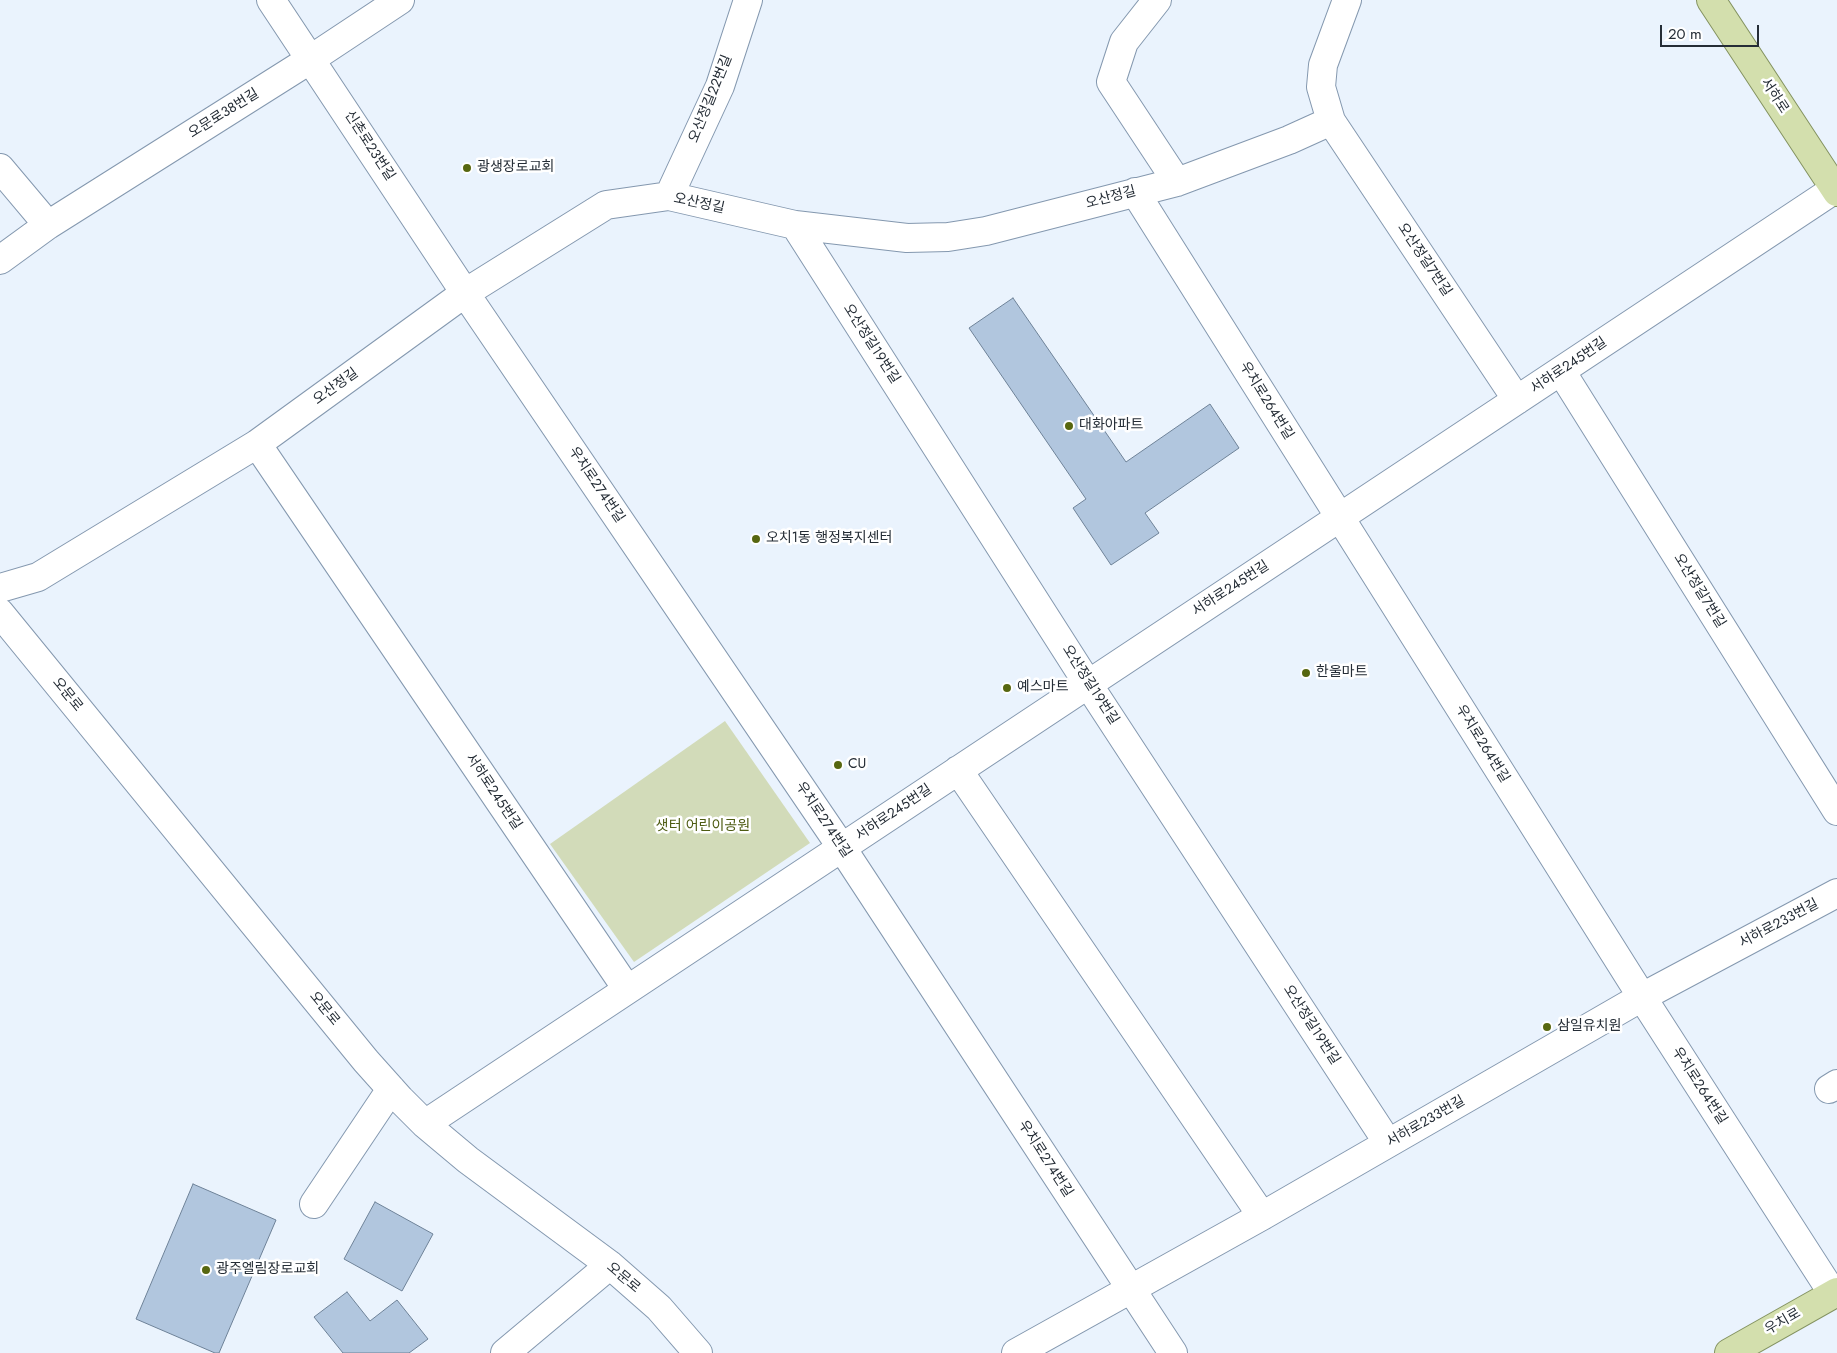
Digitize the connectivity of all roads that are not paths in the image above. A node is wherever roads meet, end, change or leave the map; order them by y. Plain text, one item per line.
1 (271, 0) edge
2 (400, 0) edge
3 (748, 0) edge
4 (1157, 0) edge
5 (1348, 0) edge
6 (1711, 0) edge
7 (311, 59) junction
8 (1332, 121) junction
9 (0, 168) edge
10 (1177, 182) junction
11 (1836, 191) edge
12 (1135, 192) junction
13 (669, 196) junction
14 (48, 225) junction
15 (795, 225) junction
16 (0, 260) edge
17 (465, 293) junction
18 (1561, 371) junction
19 (1517, 400) junction
20 (257, 444) junction
21 (1339, 518) junction
22 (0, 588) edge
23 (0, 613) edge
24 (1088, 684) junction
25 (958, 770) junction
26 (1837, 811) edge
27 (842, 848) junction
28 (1837, 893) edge
29 (627, 989) junction
30 (1642, 997) junction
31 (391, 1089) junction
32 (425, 1124) junction
33 (1388, 1143) junction
34 (314, 1204) dead end
35 (1262, 1216) junction
36 (610, 1265) junction
37 (1130, 1290) junction
38 (1835, 1293) edge
39 (505, 1353) edge
40 (698, 1353) edge
41 (1016, 1353) edge
42 (1173, 1353) edge
43 (1729, 1353) edge

1 - 7 street, 신촌로23번길
2 - 7 street, 오문로38번길
3 - 13 street, 오산정길22번길
4 - 10 street
5 - 8 street
6 - 11 main road, 서하로
7 - 14 street, 오문로38번길
7 - 17 street, 신촌로23번길
8 - 10 street, 오산정길
8 - 19 street, 오산정길7번길
9 - 14 street
10 - 12 street, 오산정길
11 - 18 street, 서하로245번길
12 - 15 street, 오산정길
12 - 21 street, 우치로264번길
13 - 15 street, 오산정길
13 - 17 street, 오산정길
14 - 16 street, 오문로38번길
15 - 24 street, 오산정길19번길
17 - 20 street, 오산정길
17 - 27 street, 우치로274번길
18 - 19 street, 서하로245번길
18 - 26 street, 오산정길7번길
19 - 21 street, 서하로245번길
20 - 22 street, 오산정길
20 - 29 street, 서하로245번길
21 - 24 street, 서하로245번길
21 - 30 street, 우치로264번길
23 - 31 street, 오문로
24 - 25 street, 서하로245번길
24 - 33 street, 오산정길19번길
25 - 27 street, 서하로245번길
25 - 35 street
27 - 29 street, 서하로245번길
27 - 37 street, 우치로274번길
28 - 30 street, 서하로233번길
29 - 32 street, 서하로245번길
30 - 33 street, 서하로233번길
30 - 38 street, 우치로264번길
31 - 32 street, 오문로
31 - 34 street
32 - 36 street, 오문로
33 - 35 street, 서하로233번길
35 - 37 street, 서하로233번길
36 - 39 street
36 - 40 street, 오문로
37 - 41 street, 서하로233번길
37 - 42 street, 우치로274번길
38 - 43 main road, 우치로

